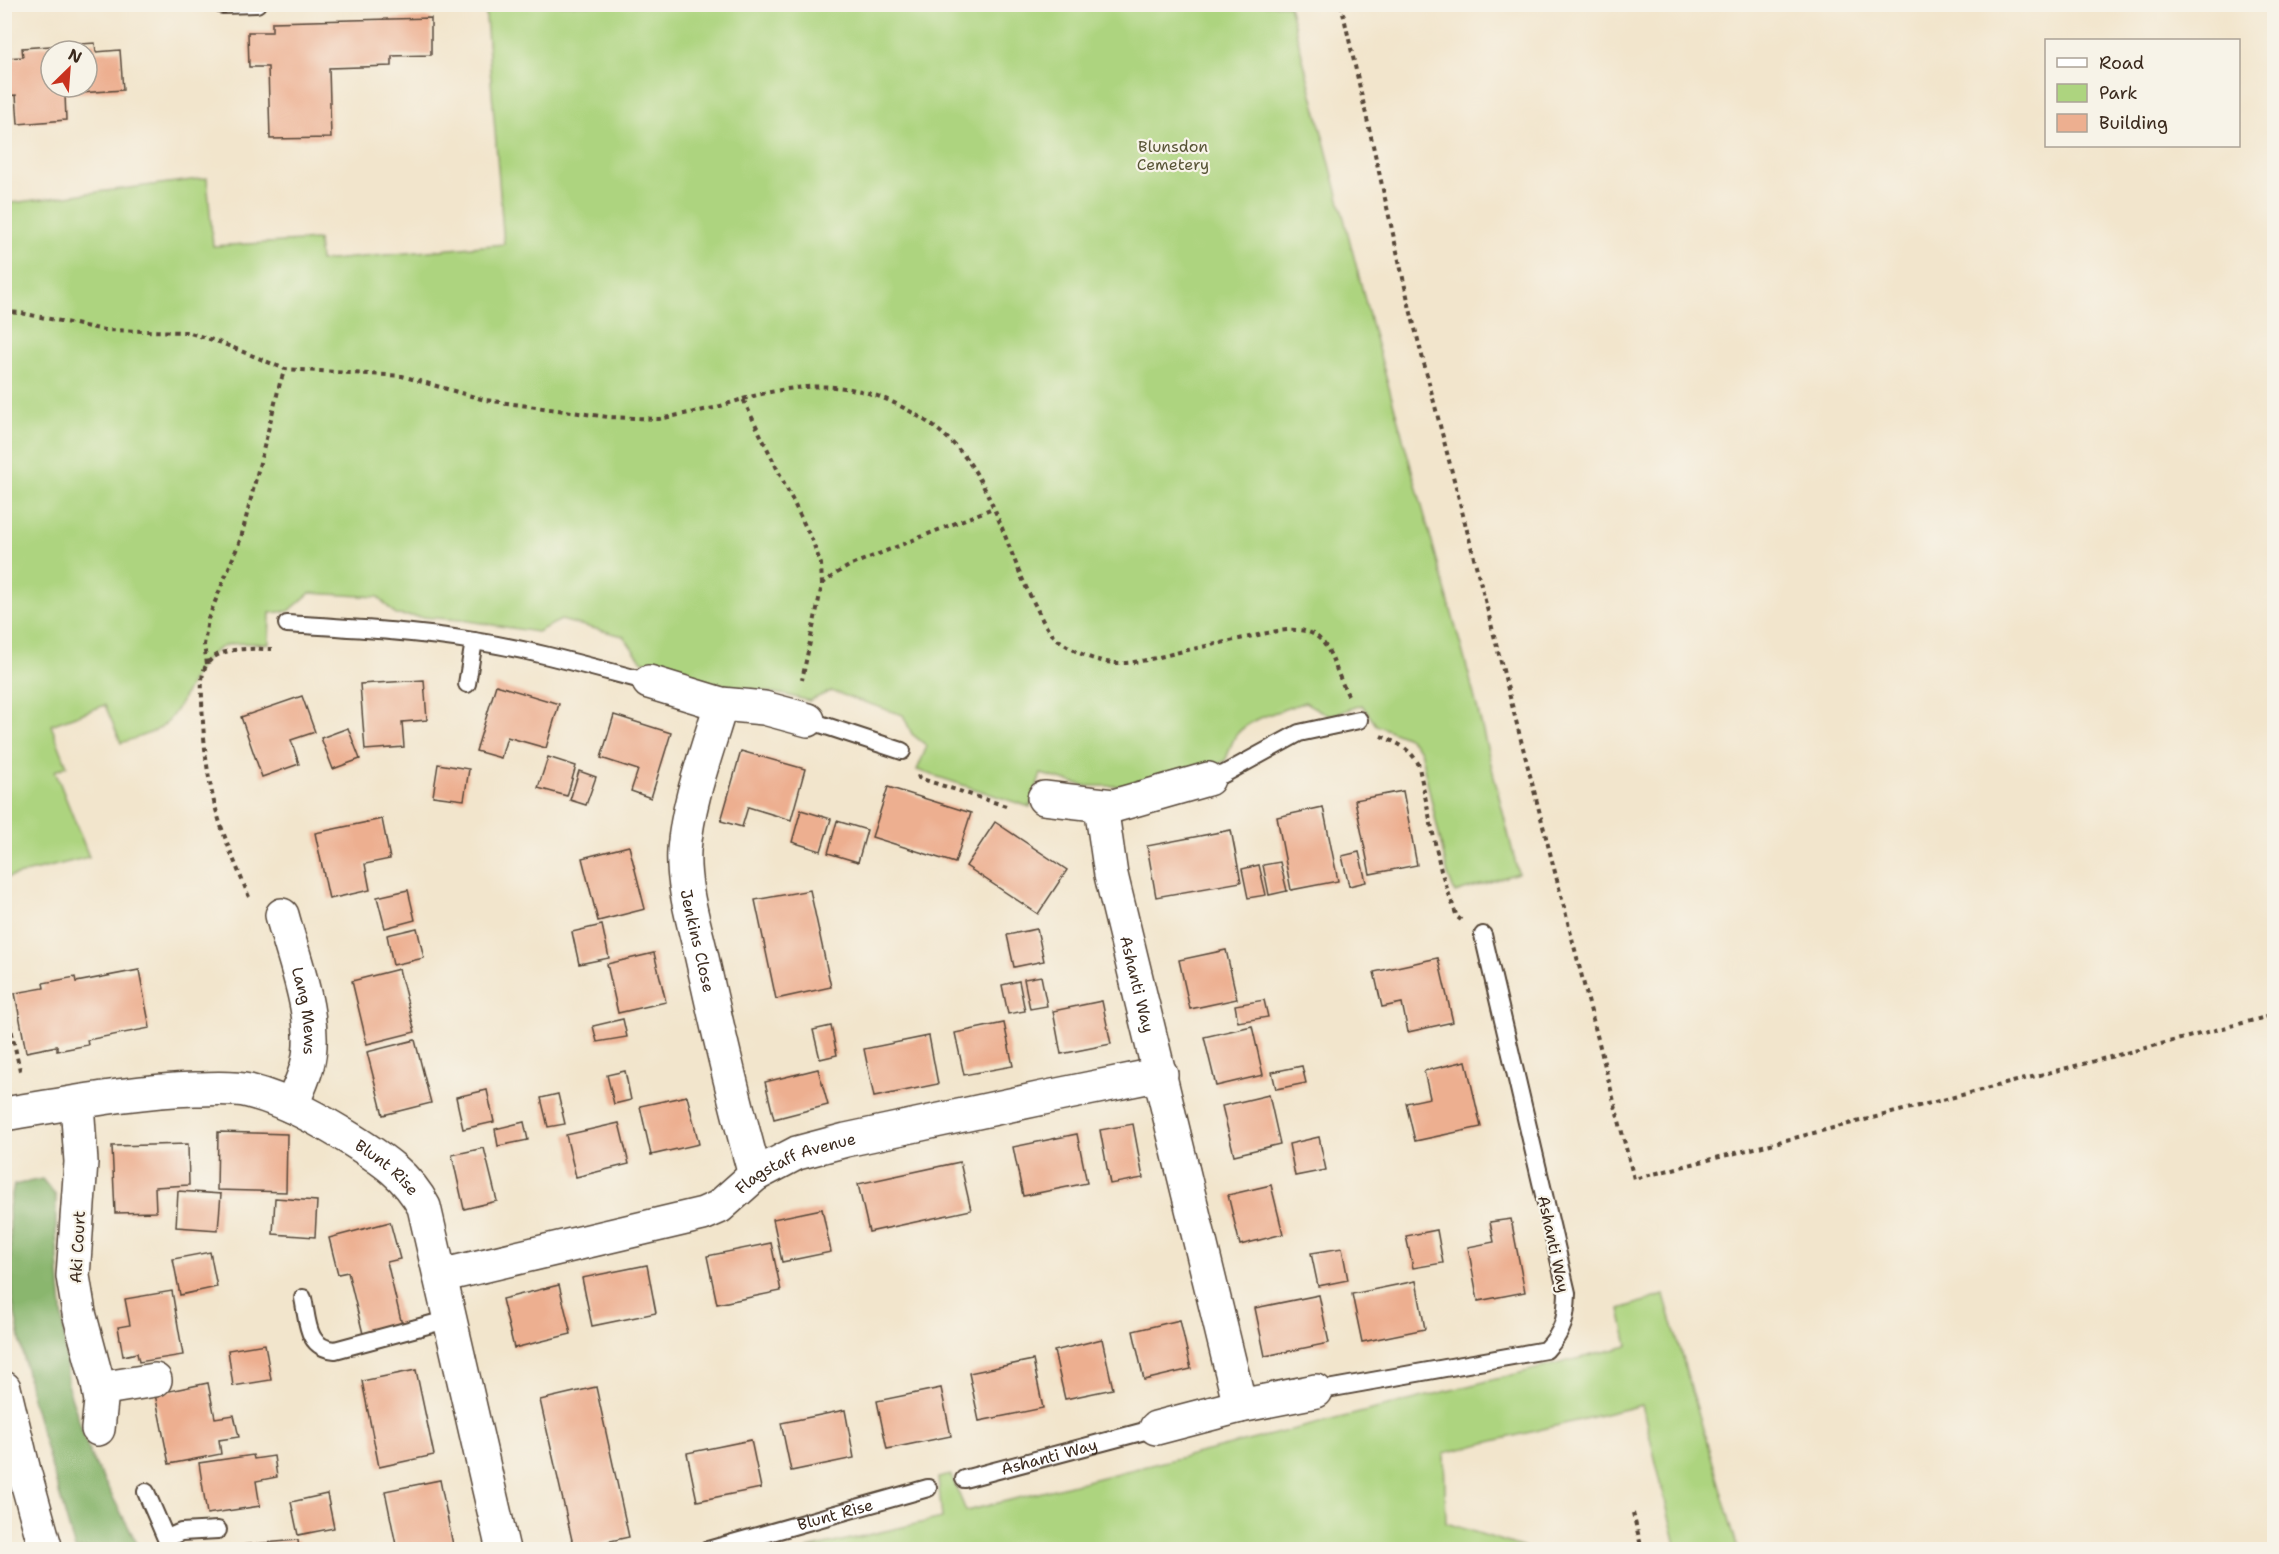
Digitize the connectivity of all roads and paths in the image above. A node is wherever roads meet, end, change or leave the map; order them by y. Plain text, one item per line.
1 (257, 4) edge
2 (1341, 4) edge
3 (222, 5) edge
4 (4, 312) edge
5 (285, 369) junction
6 (743, 399) junction
7 (993, 508) junction
8 (822, 585) junction
9 (287, 624) joint
10 (474, 640) junction
11 (207, 664) junction
12 (649, 682) joint
13 (466, 684) dead end
14 (721, 704) junction
15 (800, 718) junction
16 (1362, 719) junction
17 (902, 751) joint
18 (1208, 779) joint
19 (1044, 798) joint
20 (1101, 806) junction
21 (282, 915) joint
22 (1483, 935) joint
23 (4, 996) edge
24 (2274, 1015) edge
25 (1161, 1074) junction
26 (77, 1103) junction
27 (291, 1106) junction
28 (16, 1112) edge
29 (755, 1175) junction
30 (440, 1276) junction
31 (303, 1298) dead end
32 (450, 1319) junction
33 (155, 1380) dead end
34 (4, 1388) edge
35 (99, 1389) junction
36 (1316, 1391) joint
37 (1240, 1406) junction
38 (1156, 1428) joint
39 (99, 1429) dead end
40 (964, 1479) dead end
41 (928, 1488) dead end
42 (146, 1492) dead end
43 (1633, 1513) dead end
44 (218, 1530) dead end
45 (169, 1544) edge
46 (46, 1550) edge
47 (503, 1550) edge
48 (708, 1550) edge
49 (1642, 1550) edge

1 - 3 lane
2 - 24 path
4 - 5 path
5 - 6 path
5 - 11 path
6 - 7 path
6 - 8 path
7 - 8 path
7 - 16 path
8 - 15 path
9 - 10 lane
9 - 11 path
10 - 12 lane
10 - 13 lane
11 - 21 path
12 - 14 street
14 - 15 street
14 - 29 street, Jenkins Close
15 - 17 lane
16 - 18 lane
16 - 22 path
17 - 19 path
18 - 20 street
19 - 20 street
20 - 25 street, Ashanti Way
21 - 27 street, Lang Mews
22 - 36 lane, Ashanti Way
23 - 28 path
25 - 29 street, Flagstaff Avenue
25 - 37 street, Ashanti Way
26 - 27 street, Blunt Rise
26 - 28 street, Blunt Rise
26 - 35 street, Aki Court
27 - 30 street, Blunt Rise
29 - 30 street, Flagstaff Avenue
30 - 32 street, Blunt Rise
31 - 32 lane
32 - 47 street, Blunt Rise
33 - 35 street
34 - 46 street
35 - 39 street, Aki Court
36 - 37 street, Ashanti Way
37 - 38 street, Ashanti Way
38 - 40 lane, Ashanti Way
41 - 48 lane, Blunt Rise
42 - 45 lane
43 - 49 path
44 - 45 lane

